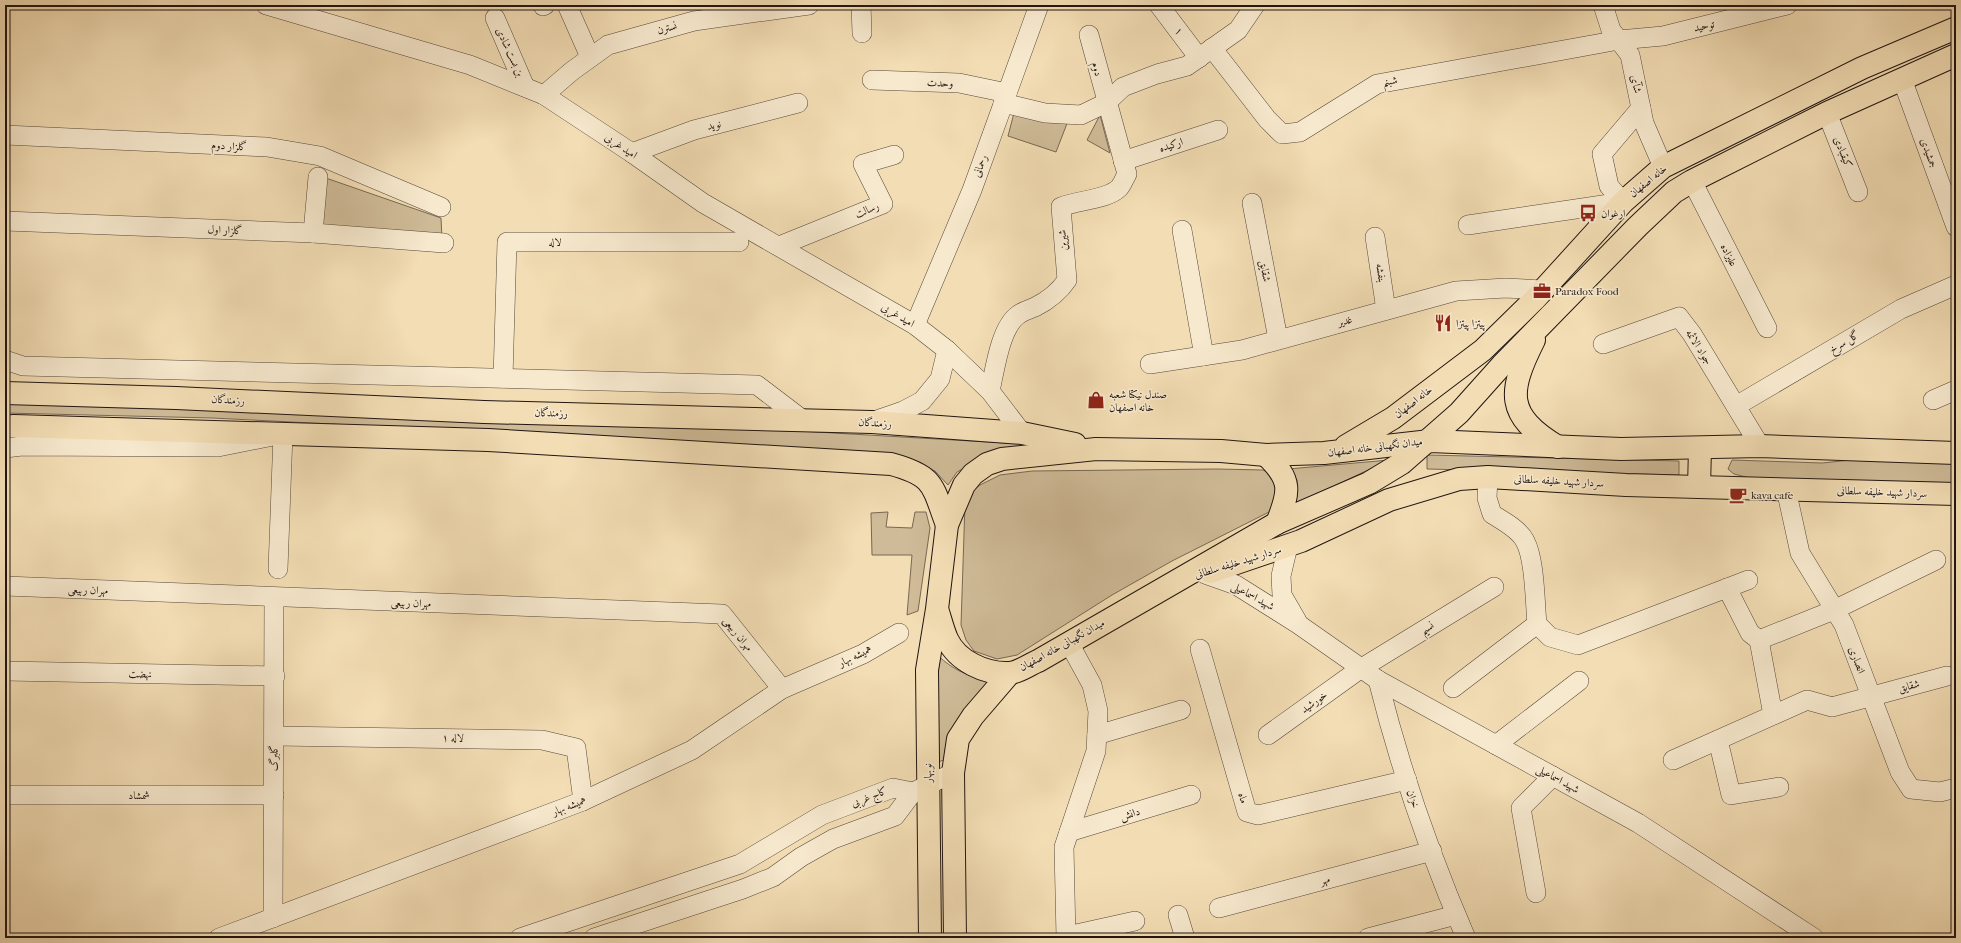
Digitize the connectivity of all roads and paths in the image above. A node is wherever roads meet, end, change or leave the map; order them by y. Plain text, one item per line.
1 (266, 5) edge
2 (314, 5) edge
3 (567, 5) edge
4 (809, 5) edge
5 (860, 5) edge
6 (1039, 5) edge
7 (1159, 5) edge
8 (1603, 5) edge
9 (1787, 5) edge
10 (1253, 6) edge
11 (296, 13) junction
12 (495, 18) dead end
13 (1956, 28) edge
14 (862, 33) dead end
15 (1089, 35) dead end
16 (1619, 40) junction
17 (1206, 53) junction
18 (1956, 55) edge
19 (590, 57) junction
20 (1902, 79) junction
21 (872, 80) dead end
22 (525, 87) junction
23 (544, 95) junction
24 (1005, 98) junction
25 (798, 103) dead end
26 (1106, 103) junction
27 (1641, 108) junction
28 (1827, 113) junction
29 (1218, 130) dead end
30 (5, 135) edge
31 (632, 153) junction
32 (894, 154) dead end
33 (1123, 160) junction
34 (1663, 167) junction
35 (318, 177) dead end
36 (1692, 182) junction
37 (1949, 184) edge
38 (1858, 192) dead end
39 (1623, 202) junction
40 (1252, 203) dead end
41 (441, 207) dead end
42 (5, 221) edge
43 (1468, 225) dead end
44 (1956, 227) edge
45 (1182, 230) dead end
46 (313, 233) junction
47 (1375, 237) dead end
48 (739, 242) dead end
49 (444, 243) dead end
50 (779, 246) junction
51 (1956, 285) edge
52 (1542, 290) junction
53 (1386, 310) junction
54 (1544, 321) junction
55 (915, 325) junction
56 (1767, 328) dead end
57 (1278, 339) junction
58 (1603, 344) dead end
59 (947, 350) junction
60 (1204, 356) junction
61 (5, 360) edge
62 (1150, 364) dead end
63 (503, 378) junction
64 (1956, 390) edge
65 (990, 391) junction
66 (5, 393) edge
67 (1932, 400) dead end
68 (1736, 406) junction
69 (803, 420) junction
70 (872, 422) junction
71 (5, 427) edge
72 (1022, 433) junction
73 (283, 434) junction
74 (1430, 440) junction
75 (1760, 446) junction
76 (1558, 447) junction
77 (5, 448) edge
78 (1700, 448) junction
79 (1096, 449) junction
80 (1335, 451) junction
81 (1956, 453) edge
82 (1266, 454) junction
83 (1488, 477) junction
84 (1699, 487) junction
85 (1786, 489) junction
86 (1956, 494) edge
87 (1278, 523) junction
88 (947, 525) junction
89 (1288, 546) junction
90 (1936, 560) dead end
91 (278, 569) dead end
92 (1204, 574) junction
93 (1179, 579) junction
94 (1748, 580) dead end
95 (5, 586) edge
96 (1494, 586) dead end
97 (1727, 588) junction
98 (274, 597) junction
99 (937, 609) junction
100 (1834, 610) junction
101 (1298, 624) junction
102 (1537, 624) junction
103 (899, 632) dead end
104 (1759, 640) junction
105 (1069, 643) junction
106 (1200, 649) dead end
107 (1360, 669) junction
108 (5, 671) edge
109 (1010, 673) junction
110 (275, 676) junction
111 (1947, 676) dead end
112 (1378, 680) junction
113 (1579, 681) dead end
114 (1453, 688) dead end
115 (782, 689) junction
116 (1871, 697) junction
117 (1181, 710) dead end
118 (1773, 715) junction
119 (1097, 735) junction
120 (1268, 735) dead end
121 (275, 736) junction
122 (1718, 740) junction
123 (1496, 745) junction
124 (1673, 760) dead end
125 (953, 773) junction
126 (1554, 776) junction
127 (1407, 780) junction
128 (1779, 787) dead end
129 (921, 788) junction
130 (1956, 788) edge
131 (5, 795) edge
132 (274, 795) junction
133 (1191, 795) dead end
134 (584, 801) junction
135 (1069, 832) junction
136 (1432, 851) junction
137 (1536, 893) dead end
138 (1219, 908) dead end
139 (589, 913) junction
140 (1178, 915) dead end
141 (1456, 915) junction
142 (273, 918) junction
143 (1135, 921) dead end
144 (596, 937) edge
145 (1066, 937) edge
146 (219, 938) edge
147 (520, 938) edge
148 (930, 938) edge
149 (955, 938) edge
150 (1185, 938) edge
151 (1368, 938) edge
152 (1466, 938) edge
153 (1814, 938) edge

1 - 11 street, امید غربی
2 - 11 street
3 - 19 street
4 - 19 street, نسترن
5 - 14 street
6 - 24 street, رحمانی
7 - 17 street, ۱
8 - 16 street, شآی
9 - 16 street, توحید
10 - 17 street
11 - 22 street, امید غربی
12 - 22 street, بن بست شادی
13 - 34 main road, خانه اصفهان
15 - 26 street, دوم
16 - 17 street, شبنم
16 - 27 street, شآی
17 - 26 street
18 - 20 main road
19 - 23 street, نسترن
20 - 28 main road
20 - 37 street, جمشیدی
21 - 24 street, وحدت
22 - 23 street, امید غربی
23 - 31 street, امید غربی
24 - 26 street
24 - 55 street, رحمانی
25 - 31 street, نوید
26 - 33 street, شیرین
27 - 34 street, شآی
27 - 39 street
28 - 36 main road
28 - 38 street, کیقبادی
29 - 33 street, ارکیده
30 - 41 street, گلزار دوم
31 - 50 street, امید غربی
32 - 50 street, رسالت
33 - 65 street, شیرین
34 - 39 main road, خانه اصفهان
35 - 46 street
36 - 54 main road
36 - 56 street, علیزاده
37 - 44 street, جمشیدی
39 - 43 street
39 - 52 main road, خانه اصفهان
40 - 57 street, شقایق
42 - 46 street, گلزار اول
45 - 60 street
46 - 49 street, گلزار اول
47 - 53 street, بنفشه
48 - 63 street, لاله
50 - 55 street, امید غربی
51 - 68 street, گل سرخ
52 - 53 street, غدیر
52 - 80 main road, خانه اصفهان
53 - 57 street, غدیر
54 - 74 main road
54 - 76 main road
55 - 59 street, امید غربی
57 - 60 street, غدیر
58 - 68 street, جواد الائمه
59 - 65 street, امید غربی
59 - 70 street
60 - 62 street, غدیر
61 - 63 street
63 - 69 street
64 - 67 street
65 - 72 street, امید غربی
66 - 69 main road, رزمندگان
68 - 75 street, جواد الائمه
69 - 70 main road, رزمندگان
70 - 72 main road, رزمندگان
71 - 73 main road
72 - 79 main road, رزمندگان
73 - 77 street
73 - 88 main road
73 - 91 street
74 - 76 main road
74 - 80 main road, میدان نگهبانی خانه اصفهان
74 - 87 main road, میدان نگهبانی خانه اصفهان
75 - 78 main road
75 - 81 main road
76 - 78 main road
78 - 84 main road
79 - 82 main road, میدان نگهبانی خانه اصفهان
79 - 88 main road, میدان نگهبانی خانه اصفهان
80 - 82 main road, میدان نگهبانی خانه اصفهان
82 - 87 main road
83 - 84 main road, سردار شهید خلیفه سلطانی
83 - 89 main road, سردار شهید خلیفه سلطانی
83 - 102 street
84 - 85 main road, سردار شهید خلیفه سلطانی
85 - 86 main road, سردار شهید خلیفه سلطانی
85 - 100 street, انصاری
87 - 93 main road, میدان نگهبانی خانه اصفهان
88 - 99 main road, میدان نگهبانی خانه اصفهان
89 - 92 main road, سردار شهید خلیفه سلطانی
89 - 101 street, شهید اسماعیلی
90 - 100 street
92 - 93 main road, سردار شهید خلیفه سلطانی
92 - 101 street, شهید اسماعیلی
93 - 105 main road, میدان نگهبانی خانه اصفهان
94 - 97 street
95 - 98 street, مهران ربیعی
96 - 107 street, نسیم
97 - 102 street
97 - 104 street
98 - 110 street, گلبرگ
98 - 115 street, مهران ربیعی
99 - 109 main road, میدان نگهبانی خانه اصفهان
99 - 129 main road, نوبهار
100 - 104 street
100 - 116 street, انصاری
101 - 107 street, شهید اسماعیلی
102 - 114 street
103 - 115 street, همیشه بهار
104 - 118 street
105 - 109 main road, میدان نگهبانی خانه اصفهان
105 - 119 street
106 - 127 street, ماه
107 - 112 street, شهید اسماعیلی
107 - 120 street, خورشید
108 - 110 street, نهضت
109 - 125 main road
110 - 121 street, گلبرگ
111 - 116 street, شقایق
112 - 123 street, شهید اسماعیلی
112 - 127 street, خزان
113 - 123 street
115 - 134 street, همیشه بهار
116 - 118 street, شقایق
116 - 130 street, انصاری
117 - 119 street
118 - 122 street, شقایق
119 - 135 street
121 - 132 street, گلبرگ
121 - 134 street, لاله ۱
122 - 124 street, شقایق
122 - 128 street
123 - 126 street, شهید اسماعیلی
125 - 129 street
125 - 149 main road
126 - 137 street
126 - 153 street, شهید اسماعیلی
127 - 136 street, خزان
129 - 139 street, کاج غربی
129 - 144 street
129 - 148 main road, نوبهار
131 - 132 street, شمشاد
132 - 142 street, گلبرگ
133 - 135 street, دانش
134 - 142 street, همیشه بهار
135 - 145 street
136 - 138 street, مهر
136 - 141 street, خزان
139 - 144 street
139 - 147 street, کاج غربی
140 - 150 street
141 - 151 street
141 - 152 street, خزان
142 - 146 street, همیشه بهار
143 - 145 street

